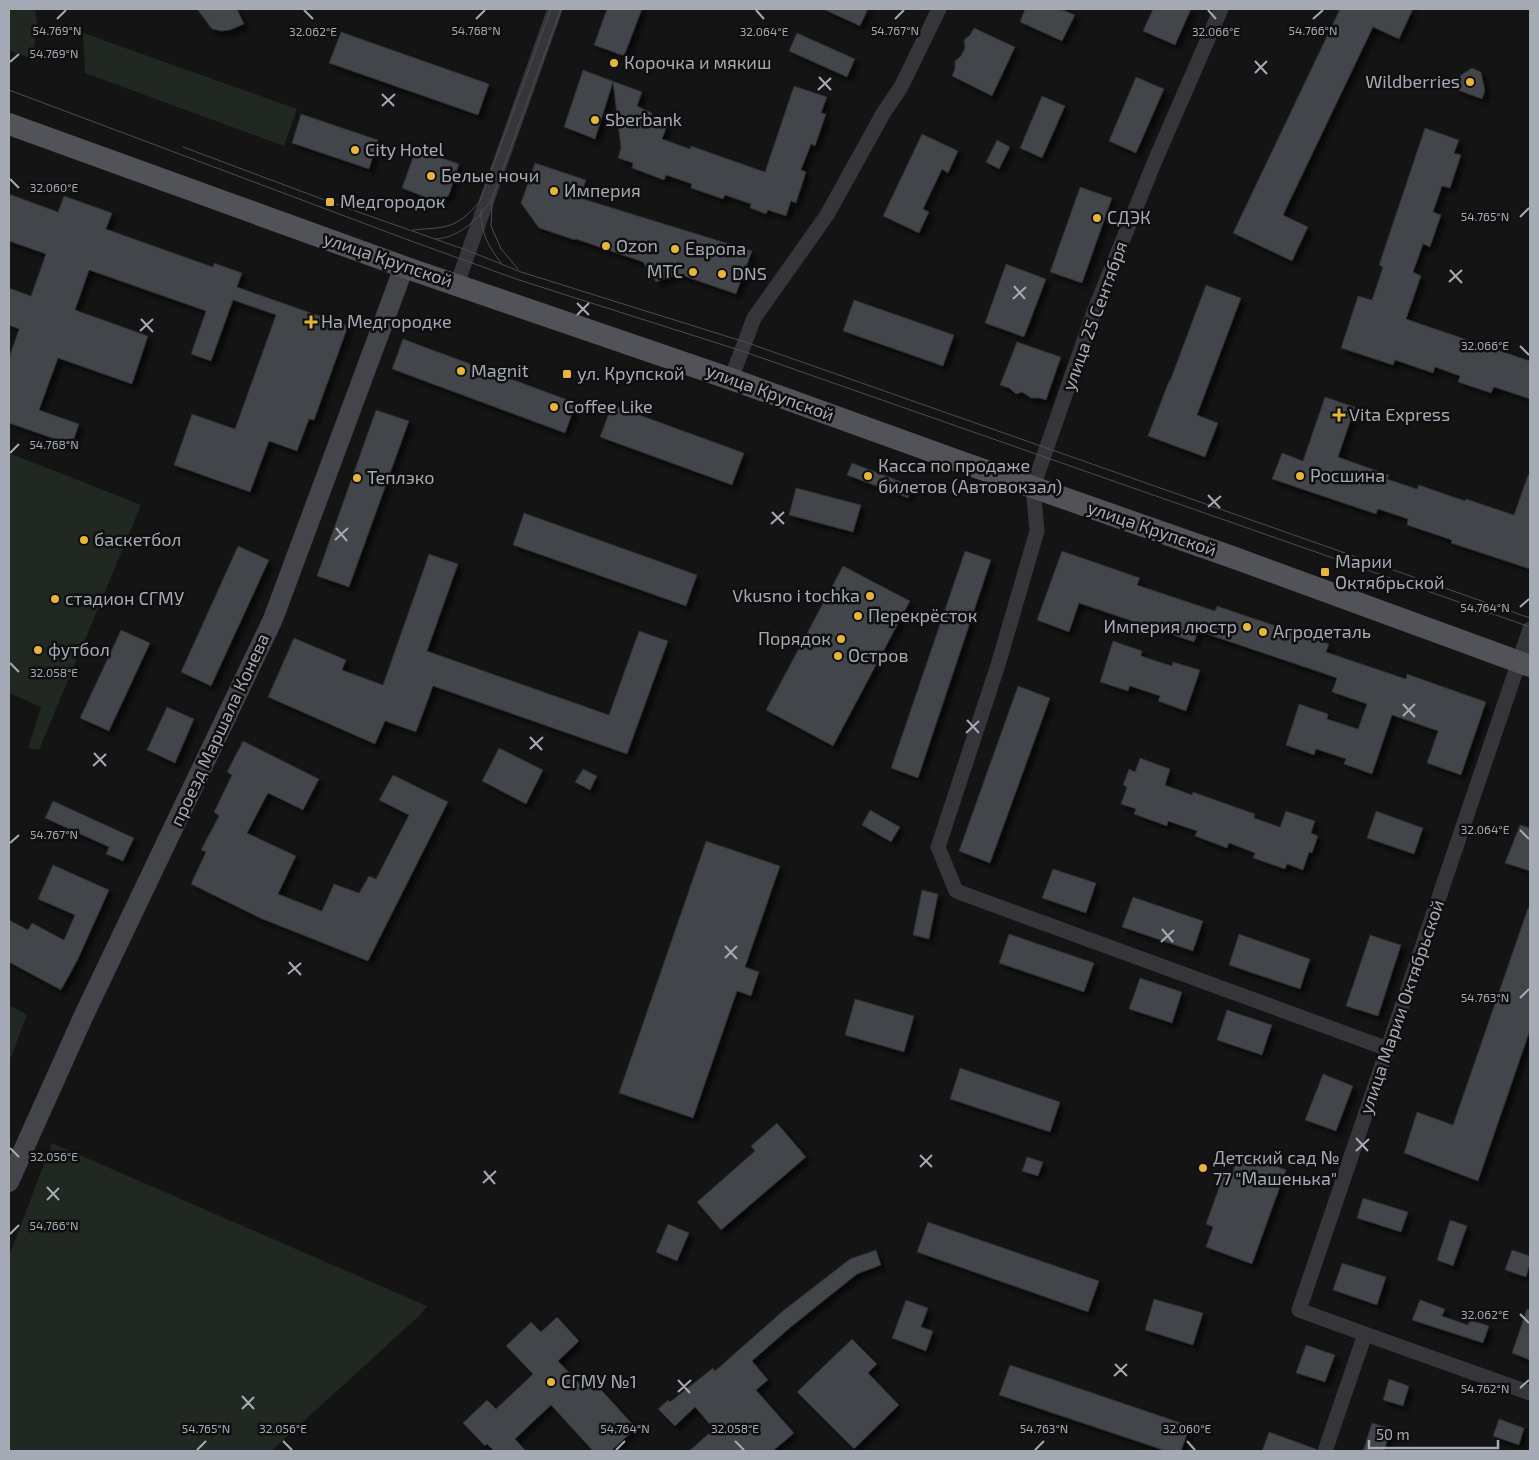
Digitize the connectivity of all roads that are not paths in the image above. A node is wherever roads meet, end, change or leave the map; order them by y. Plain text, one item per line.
1 (555, 9) edge
2 (938, 9) edge
3 (1221, 9) edge
4 (9, 124) edge
5 (404, 267) junction
6 (456, 284) junction
7 (731, 379) junction
8 (1033, 486) junction
9 (1530, 629) edge
10 (1525, 664) edge
11 (1388, 1049) junction
12 (9, 1182) edge
13 (1364, 1334) junction
14 (1530, 1393) edge
15 (1325, 1451) edge

1 - 6 street
2 - 7 street
3 - 8 street, улица 25 Сентября
4 - 5 main road, улица Крупской
5 - 6 main road, улица Крупской
5 - 12 street, проезд Маршала Конева
6 - 7 main road, улица Крупской
7 - 8 main road, улица Крупской
8 - 10 main road, улица Крупской
8 - 11 street
9 - 10 street, улица Марии Октябрьской
10 - 11 street, улица Марии Октябрьской
11 - 13 street, улица Марии Октябрьской
13 - 14 street
13 - 15 street

